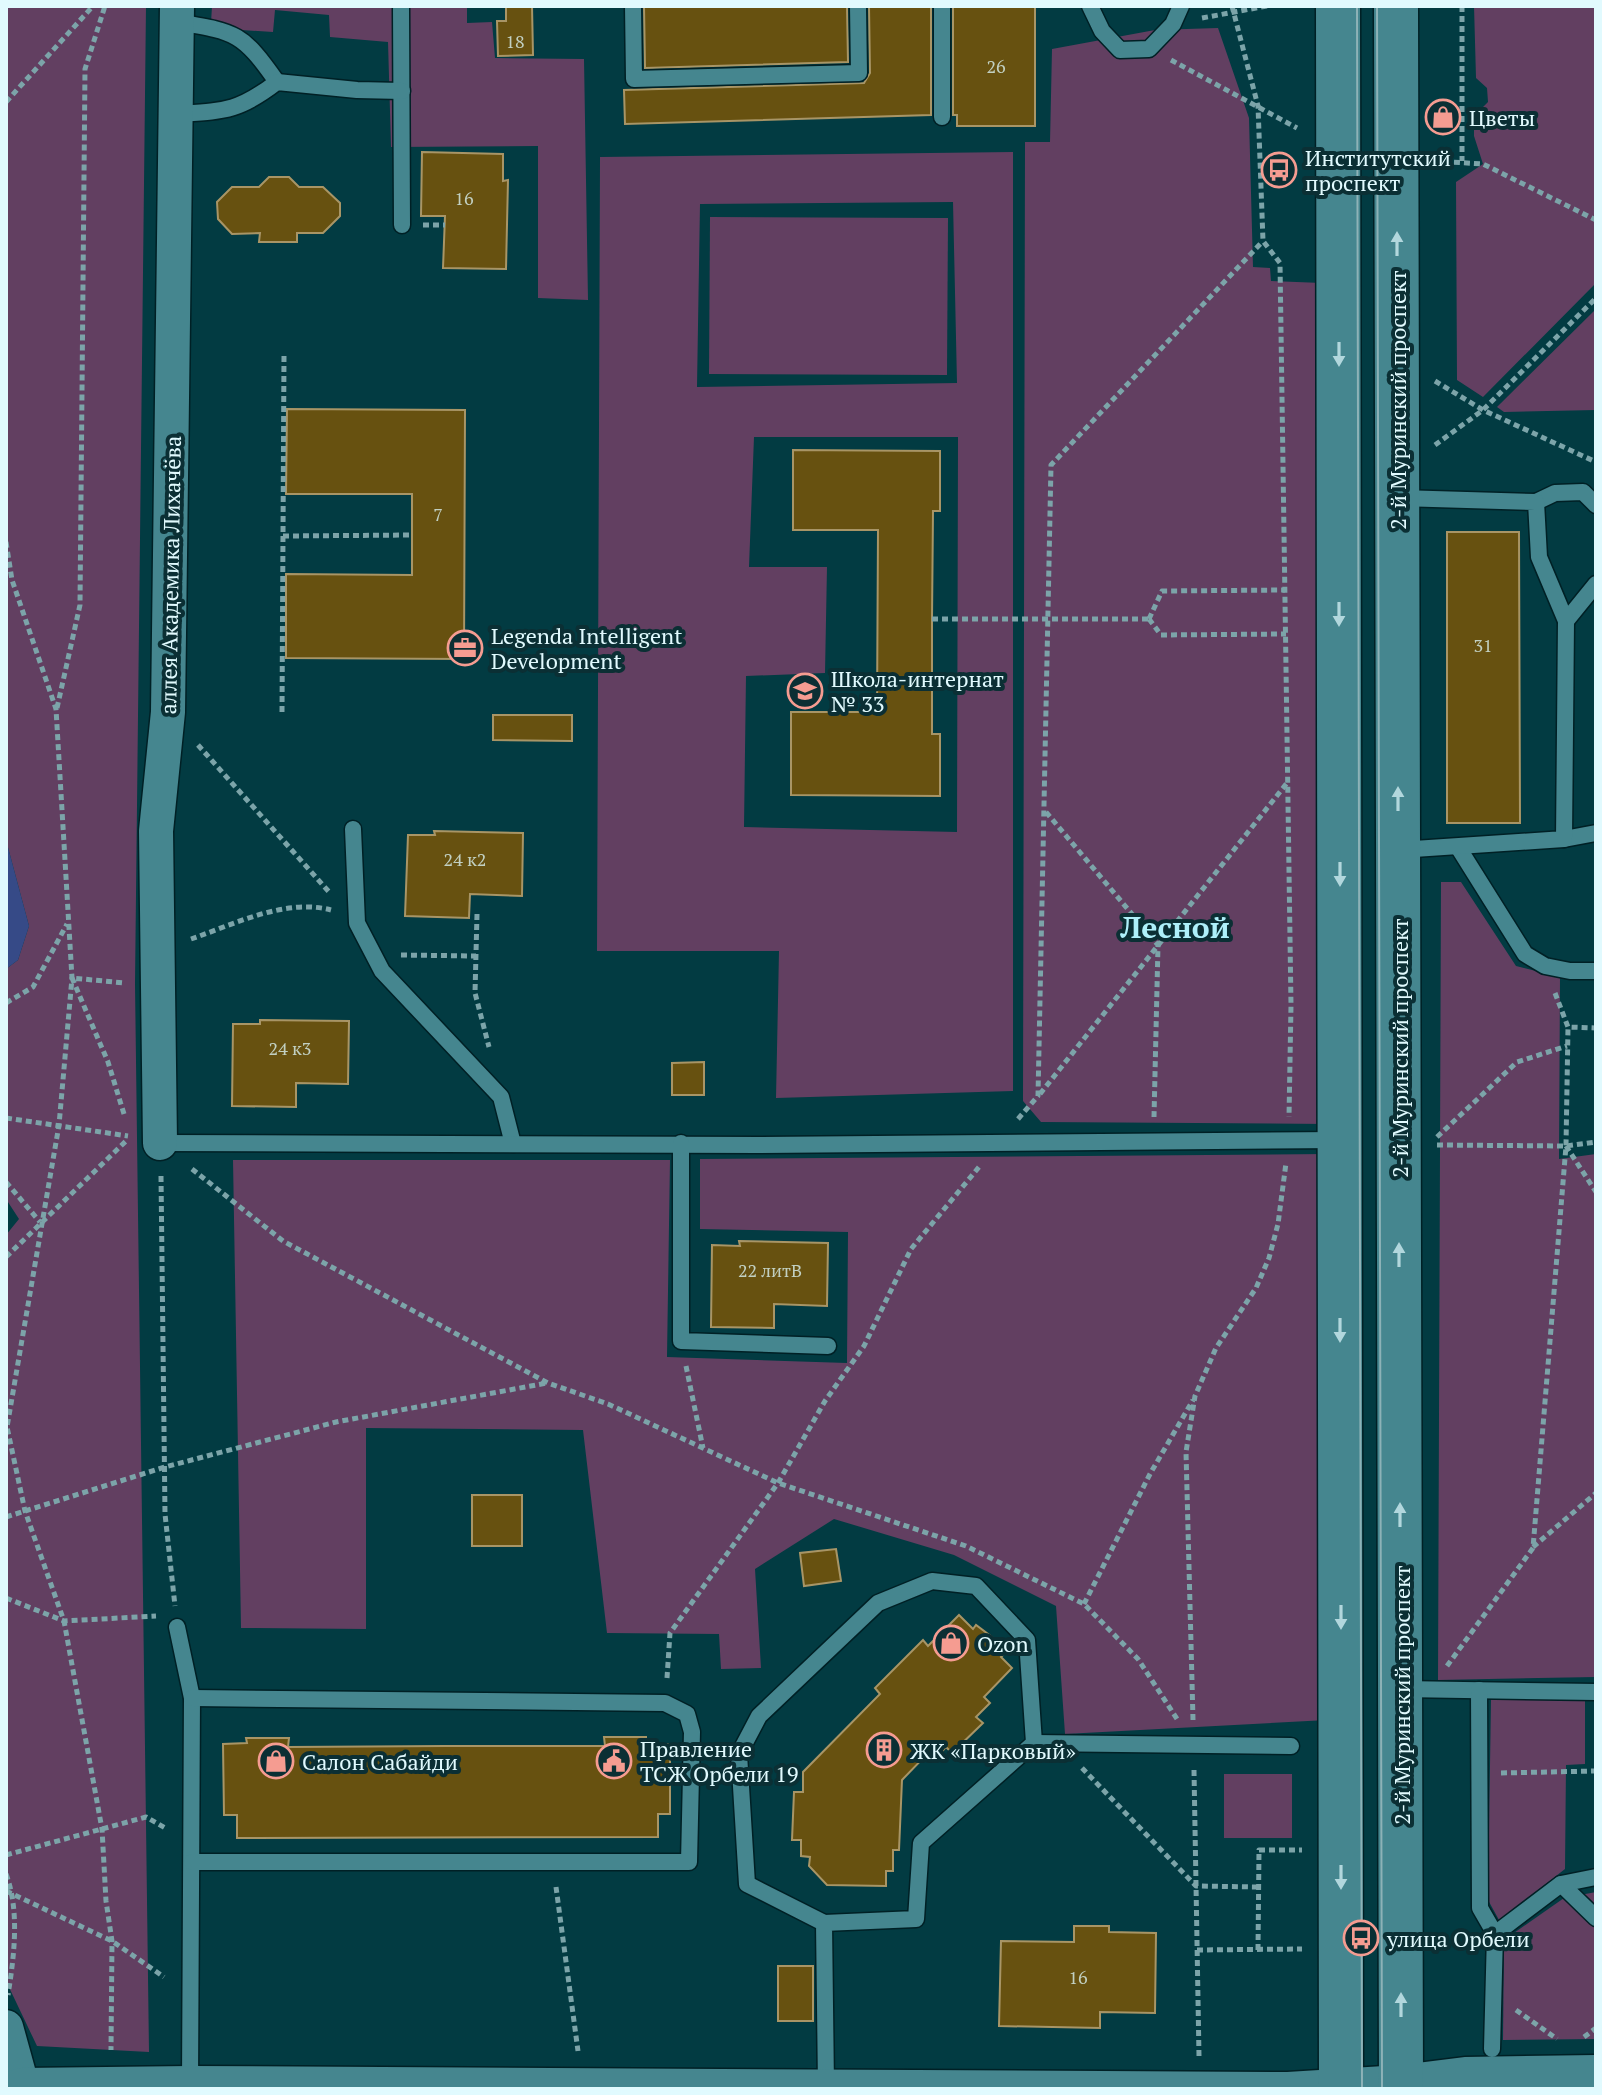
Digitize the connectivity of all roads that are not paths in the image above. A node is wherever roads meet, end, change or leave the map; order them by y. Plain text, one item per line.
1 (401, 6) edge
2 (633, 6) edge
3 (858, 6) edge
4 (942, 6) edge
5 (1090, 6) edge
6 (1181, 6) edge
7 (1338, 6) edge
8 (1396, 6) edge
9 (177, 14) edge
10 (277, 82) junction
11 (402, 91) junction
12 (176, 114) junction
13 (942, 117) dead end
14 (402, 225) dead end
15 (1397, 498) junction
16 (1536, 502) junction
17 (1596, 505) edge
18 (1596, 584) edge
19 (1566, 621) junction
20 (353, 829) dead end
21 (1596, 833) edge
22 (1564, 839) junction
23 (1458, 847) junction
24 (1399, 850) junction
25 (1596, 971) edge
26 (145, 1140) joint
27 (1340, 1140) junction
28 (681, 1143) junction
29 (513, 1144) junction
30 (828, 1346) dead end
31 (176, 1622) road end
32 (1415, 1689) junction
33 (1479, 1690) junction
34 (1596, 1692) edge
35 (192, 1698) junction
36 (1034, 1743) junction
37 (1291, 1746) dead end
38 (192, 1862) junction
39 (1596, 1877) edge
40 (1561, 1884) junction
41 (1596, 1918) edge
42 (824, 1923) junction
43 (1495, 1934) junction
44 (6, 2027) edge
45 (1492, 2049) dead end
46 (1596, 2072) edge
47 (190, 2083) junction
48 (1401, 2086) edge
49 (16, 2087) edge
50 (58, 2087) edge
51 (826, 2087) junction
52 (1066, 2088) edge
53 (1341, 2088) edge

1 - 11 lane
2 - 3 lane
4 - 13 lane
5 - 6 lane
7 -> 27 main road
15 -> 8 main road, 2-й Муринский проспект
9 - 10 lane
9 - 12 street, аллея Академика Лихачёва
10 - 11 lane
10 - 12 lane
11 - 14 lane
12 - 26 street, аллея Академика Лихачёва
15 - 16 lane
24 -> 15 main road, 2-й Муринский проспект
16 - 17 lane
16 - 19 lane
18 - 19 lane
19 - 22 lane
20 - 29 lane
21 - 22 lane
22 - 23 lane
23 - 24 lane
23 - 25 lane
32 -> 24 main road, 2-й Муринский проспект
26 - 29 lane
27 - 28 lane
27 -> 53 main road
28 - 29 lane
28 - 30 lane
31 - 35 lane
32 - 33 lane
48 -> 32 main road, 2-й Муринский проспект
33 - 34 lane
33 - 43 lane
35 - 38 lane
35 - 38 lane
36 - 37 lane
36 - 42 lane
36 - 42 lane
38 - 47 lane
39 - 40 lane
40 - 41 lane
40 - 43 lane
42 - 51 lane
43 - 45 lane
44 - 49 street
46 - 48 street
47 - 50 street
47 - 51 street
48 - 53 street
49 - 50 street
51 - 52 street
52 - 53 street

